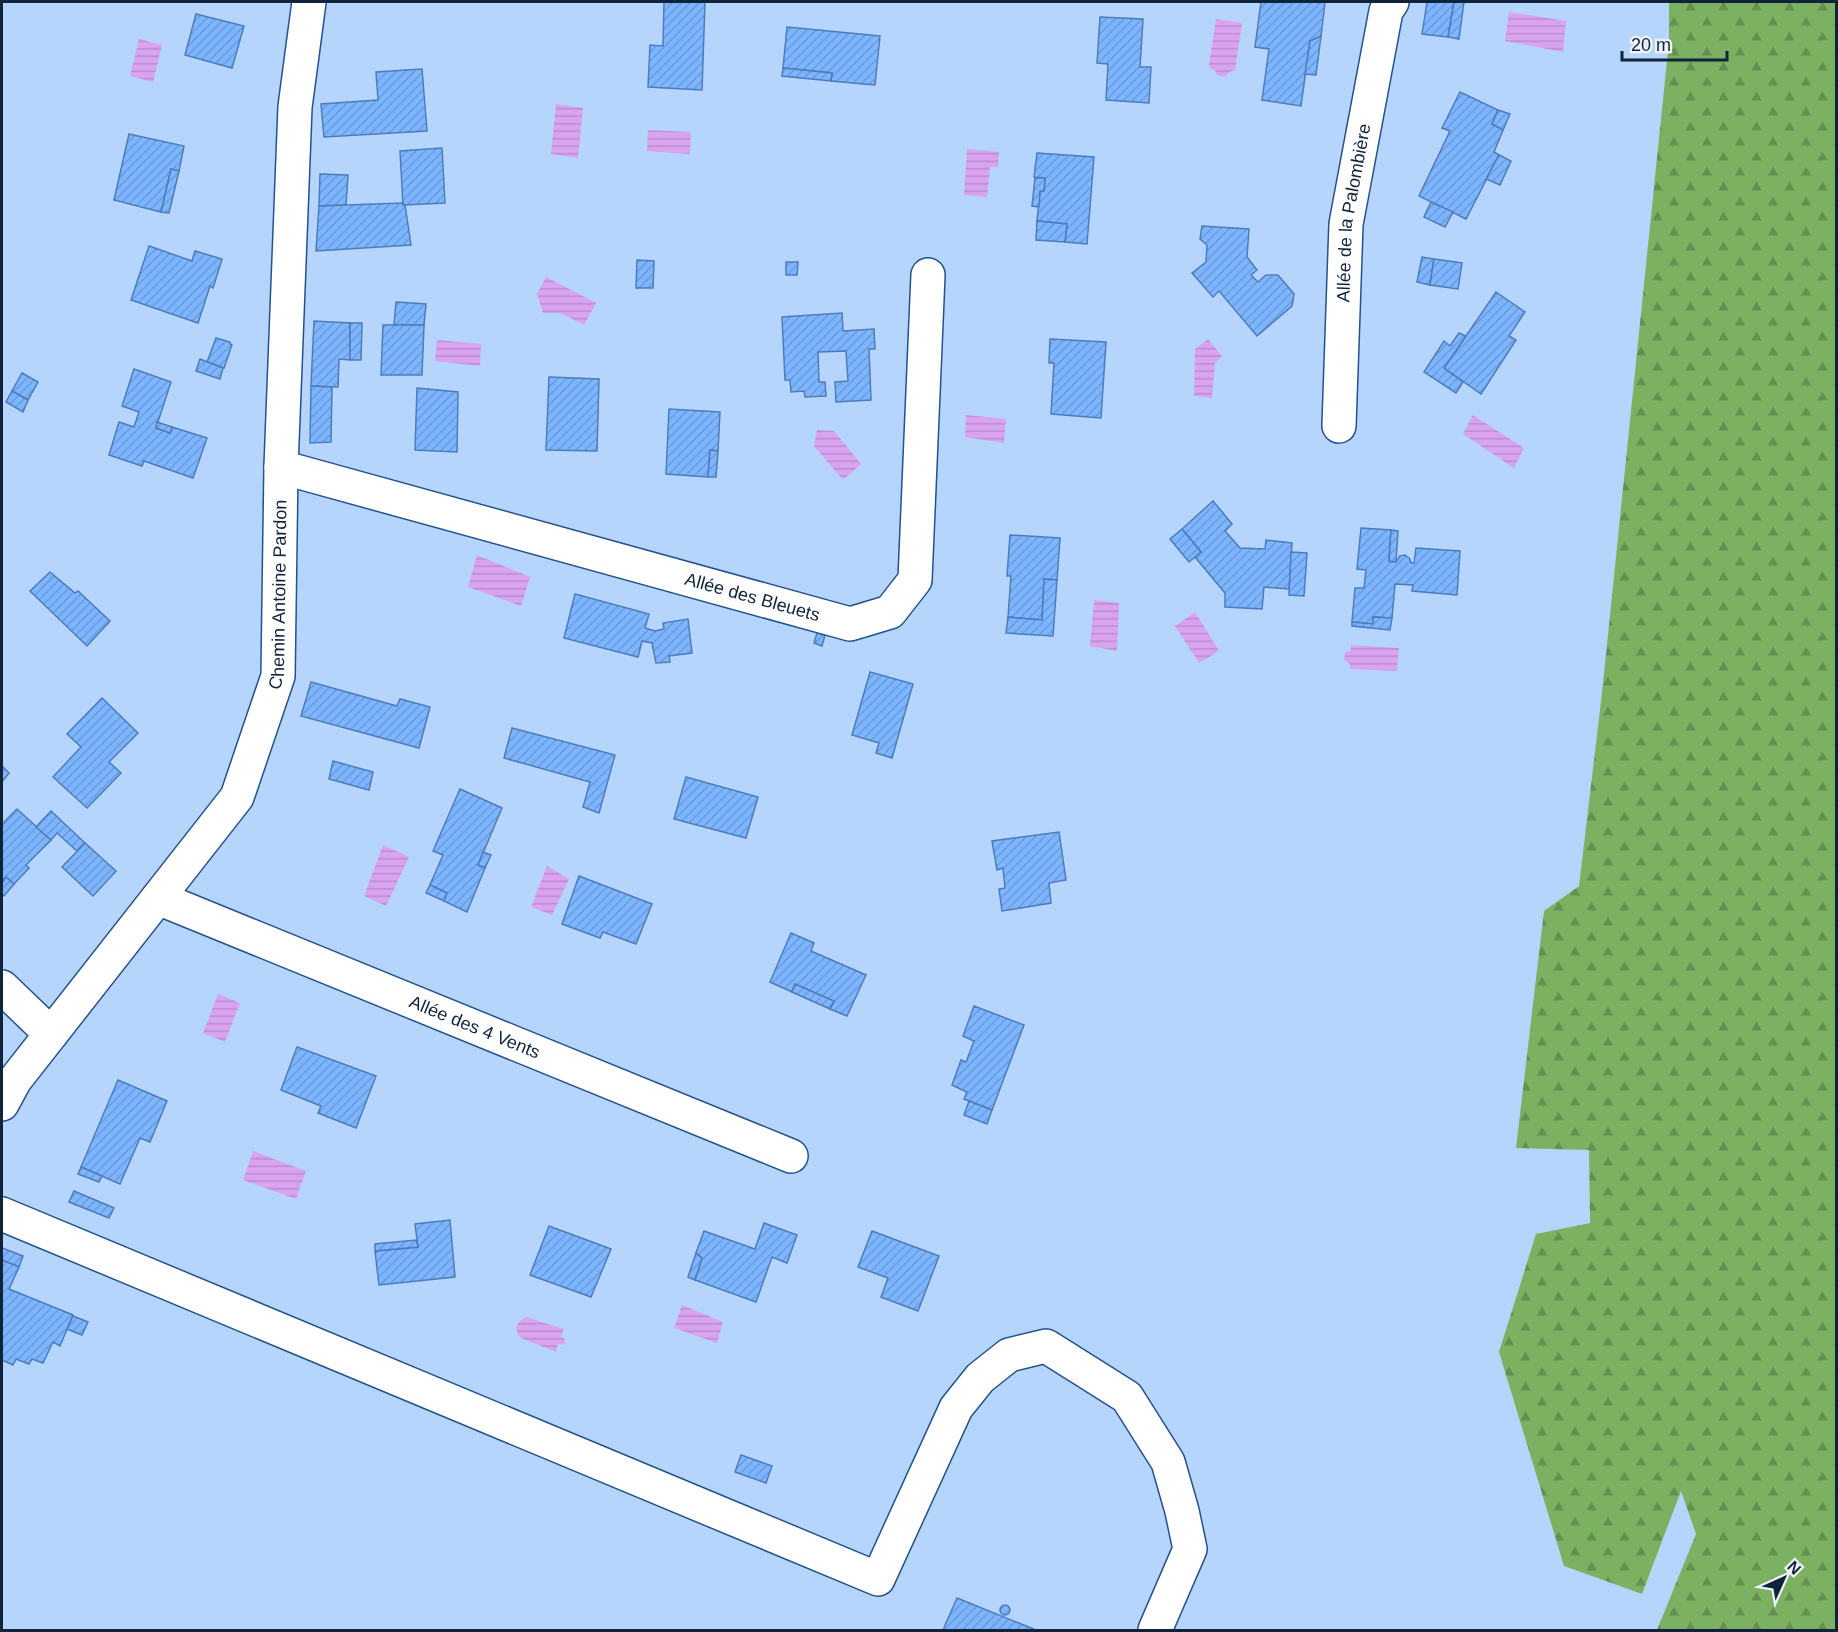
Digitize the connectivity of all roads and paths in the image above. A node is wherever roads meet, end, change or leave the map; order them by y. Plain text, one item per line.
1 (309, 2) edge
2 (1392, 2) edge
3 (928, 274) dead end
4 (1338, 426) dead end
5 (281, 467) junction
6 (158, 897) junction
7 (2, 987) edge
8 (51, 1034) junction
9 (2, 1104) edge
10 (791, 1156) dead end
11 (2, 1214) edge
12 (1155, 1630) edge

1 - 5 street, Chemin Antoine Pardon
2 - 4 street, Allée de la Palombière
3 - 5 street, Allée des Bleuets
5 - 6 street, Chemin Antoine Pardon
6 - 8 street, Chemin Antoine Pardon
6 - 10 street, Allée des 4 Vents
7 - 8 street
8 - 9 street, Chemin Antoine Pardon
11 - 12 street

